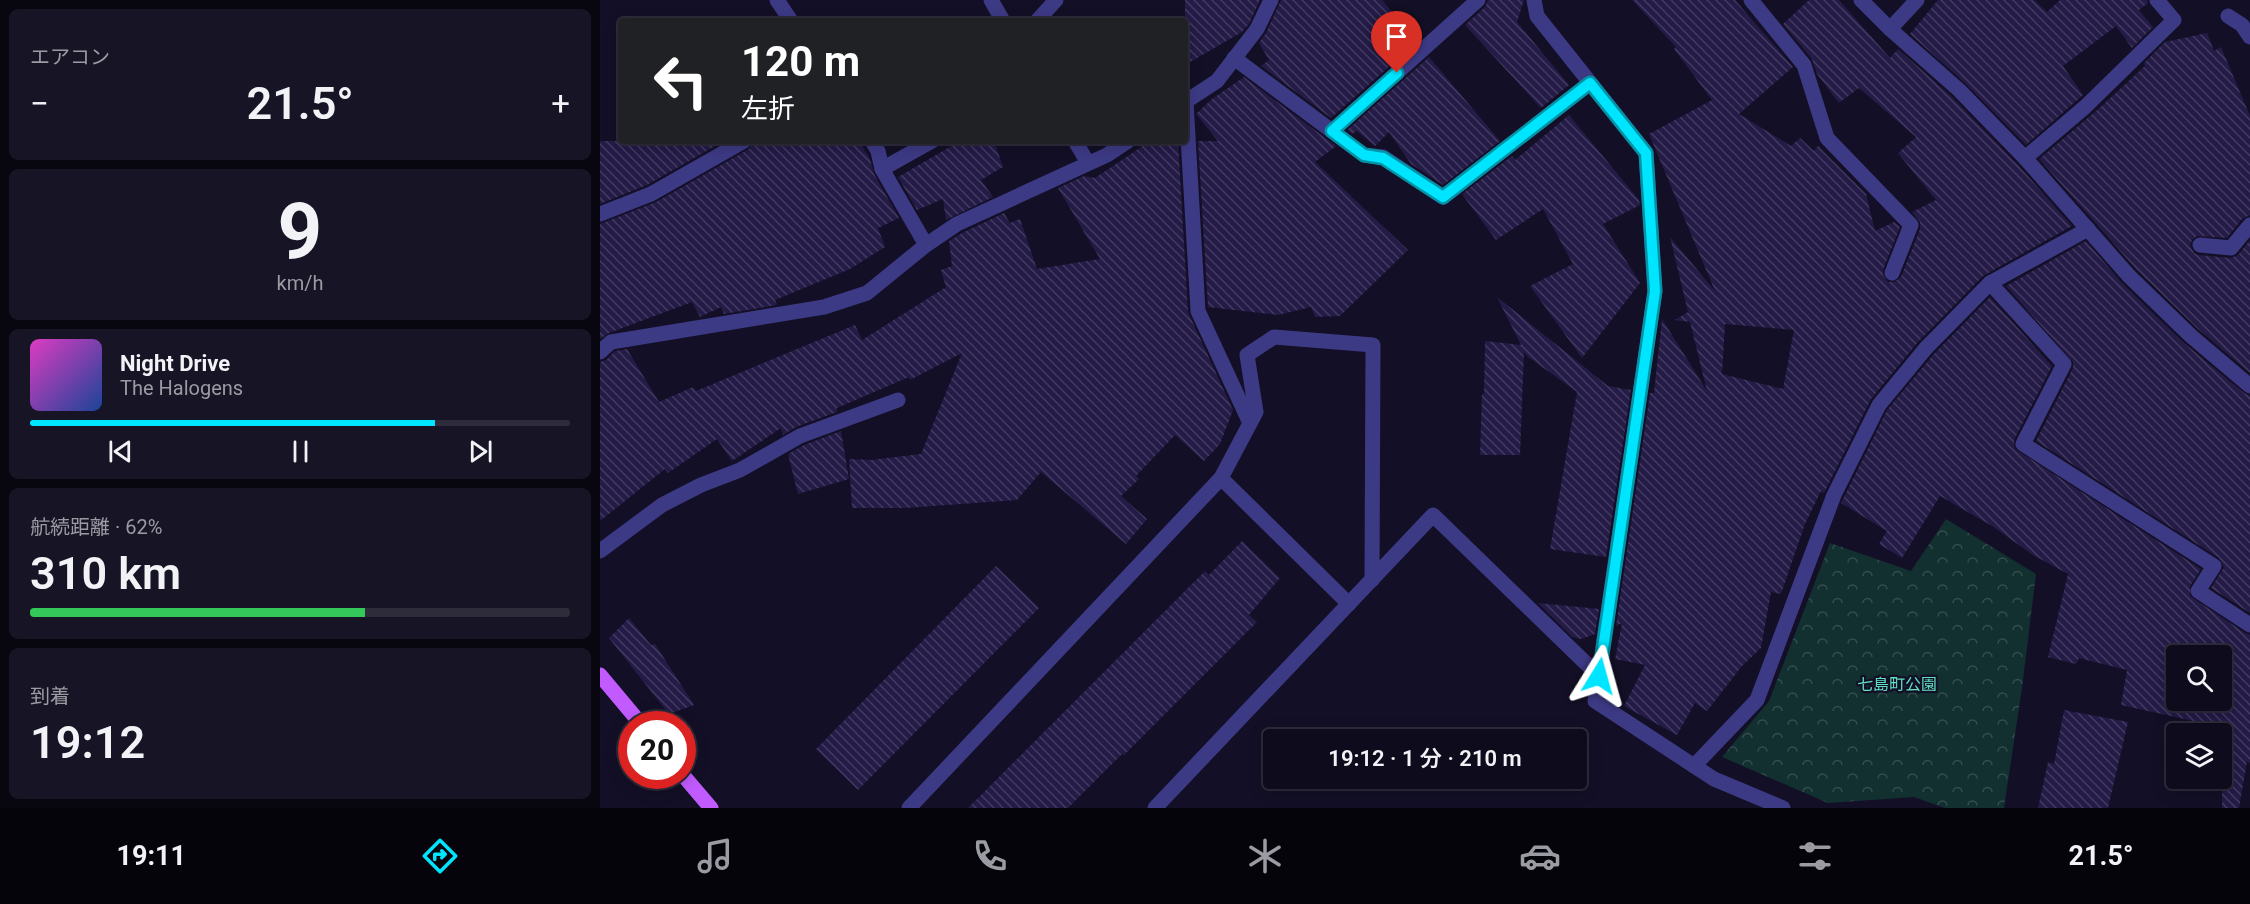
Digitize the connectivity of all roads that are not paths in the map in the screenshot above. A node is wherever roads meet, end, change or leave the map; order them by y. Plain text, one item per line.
1 (777, 0) edge
2 (991, 0) edge
3 (1056, 0) edge
4 (1272, 0) edge
5 (1478, 0) edge
6 (1534, 0) edge
7 (1751, 0) edge
8 (1861, 0) edge
9 (1917, 0) edge
10 (2157, 0) edge
11 (2228, 16) dead end
12 (789, 18) edge
13 (1001, 18) edge
14 (1040, 18) edge
15 (1890, 29) junction
16 (2250, 37) edge
17 (1234, 58) junction
18 (1590, 83) junction
19 (1188, 100) edge
20 (1332, 131) junction
21 (739, 144) edge
22 (874, 144) edge
23 (927, 144) edge
24 (1077, 144) edge
25 (1124, 144) edge
26 (1188, 144) edge
27 (2025, 158) junction
28 (1088, 163) junction
29 (882, 169) junction
30 (600, 214) edge
31 (2250, 225) edge
32 (2088, 229) junction
33 (926, 245) junction
34 (2200, 245) dead end
35 (1892, 273) dead end
36 (1990, 283) junction
37 (600, 352) edge
38 (2250, 386) edge
39 (898, 400) dead end
40 (1250, 423) junction
41 (1221, 478) junction
42 (600, 551) edge
43 (1372, 580) junction
44 (1349, 604) junction
45 (2250, 625) edge
46 (600, 675) edge
47 (1599, 676) junction
48 (630, 711) edge
49 (1694, 766) junction
50 (695, 789) edge
51 (711, 808) edge
52 (909, 808) edge
53 (1155, 808) edge
54 (1783, 808) edge

1 - 12 street
2 - 13 street
3 - 14 street
4 - 17 street
5 - 20 street
6 - 18 street
7 - 35 street
8 - 15 street
9 - 15 street
10 - 27 street
11 - 16 street
15 - 27 street
17 - 19 street
17 - 20 street
18 - 20 street
18 - 47 street
21 - 30 street
22 - 29 street
23 - 29 street
24 - 28 street
25 - 28 street
26 - 40 street
27 - 32 street
28 - 33 street
29 - 33 street
31 - 34 street
32 - 36 street
32 - 38 street
33 - 37 street
36 - 45 street
36 - 49 street
39 - 42 street
40 - 41 street
40 - 43 street
41 - 44 street
41 - 52 street
43 - 44 street
43 - 47 street
44 - 53 street
46 - 48 main road
47 - 49 street
49 - 54 street
50 - 51 main road

